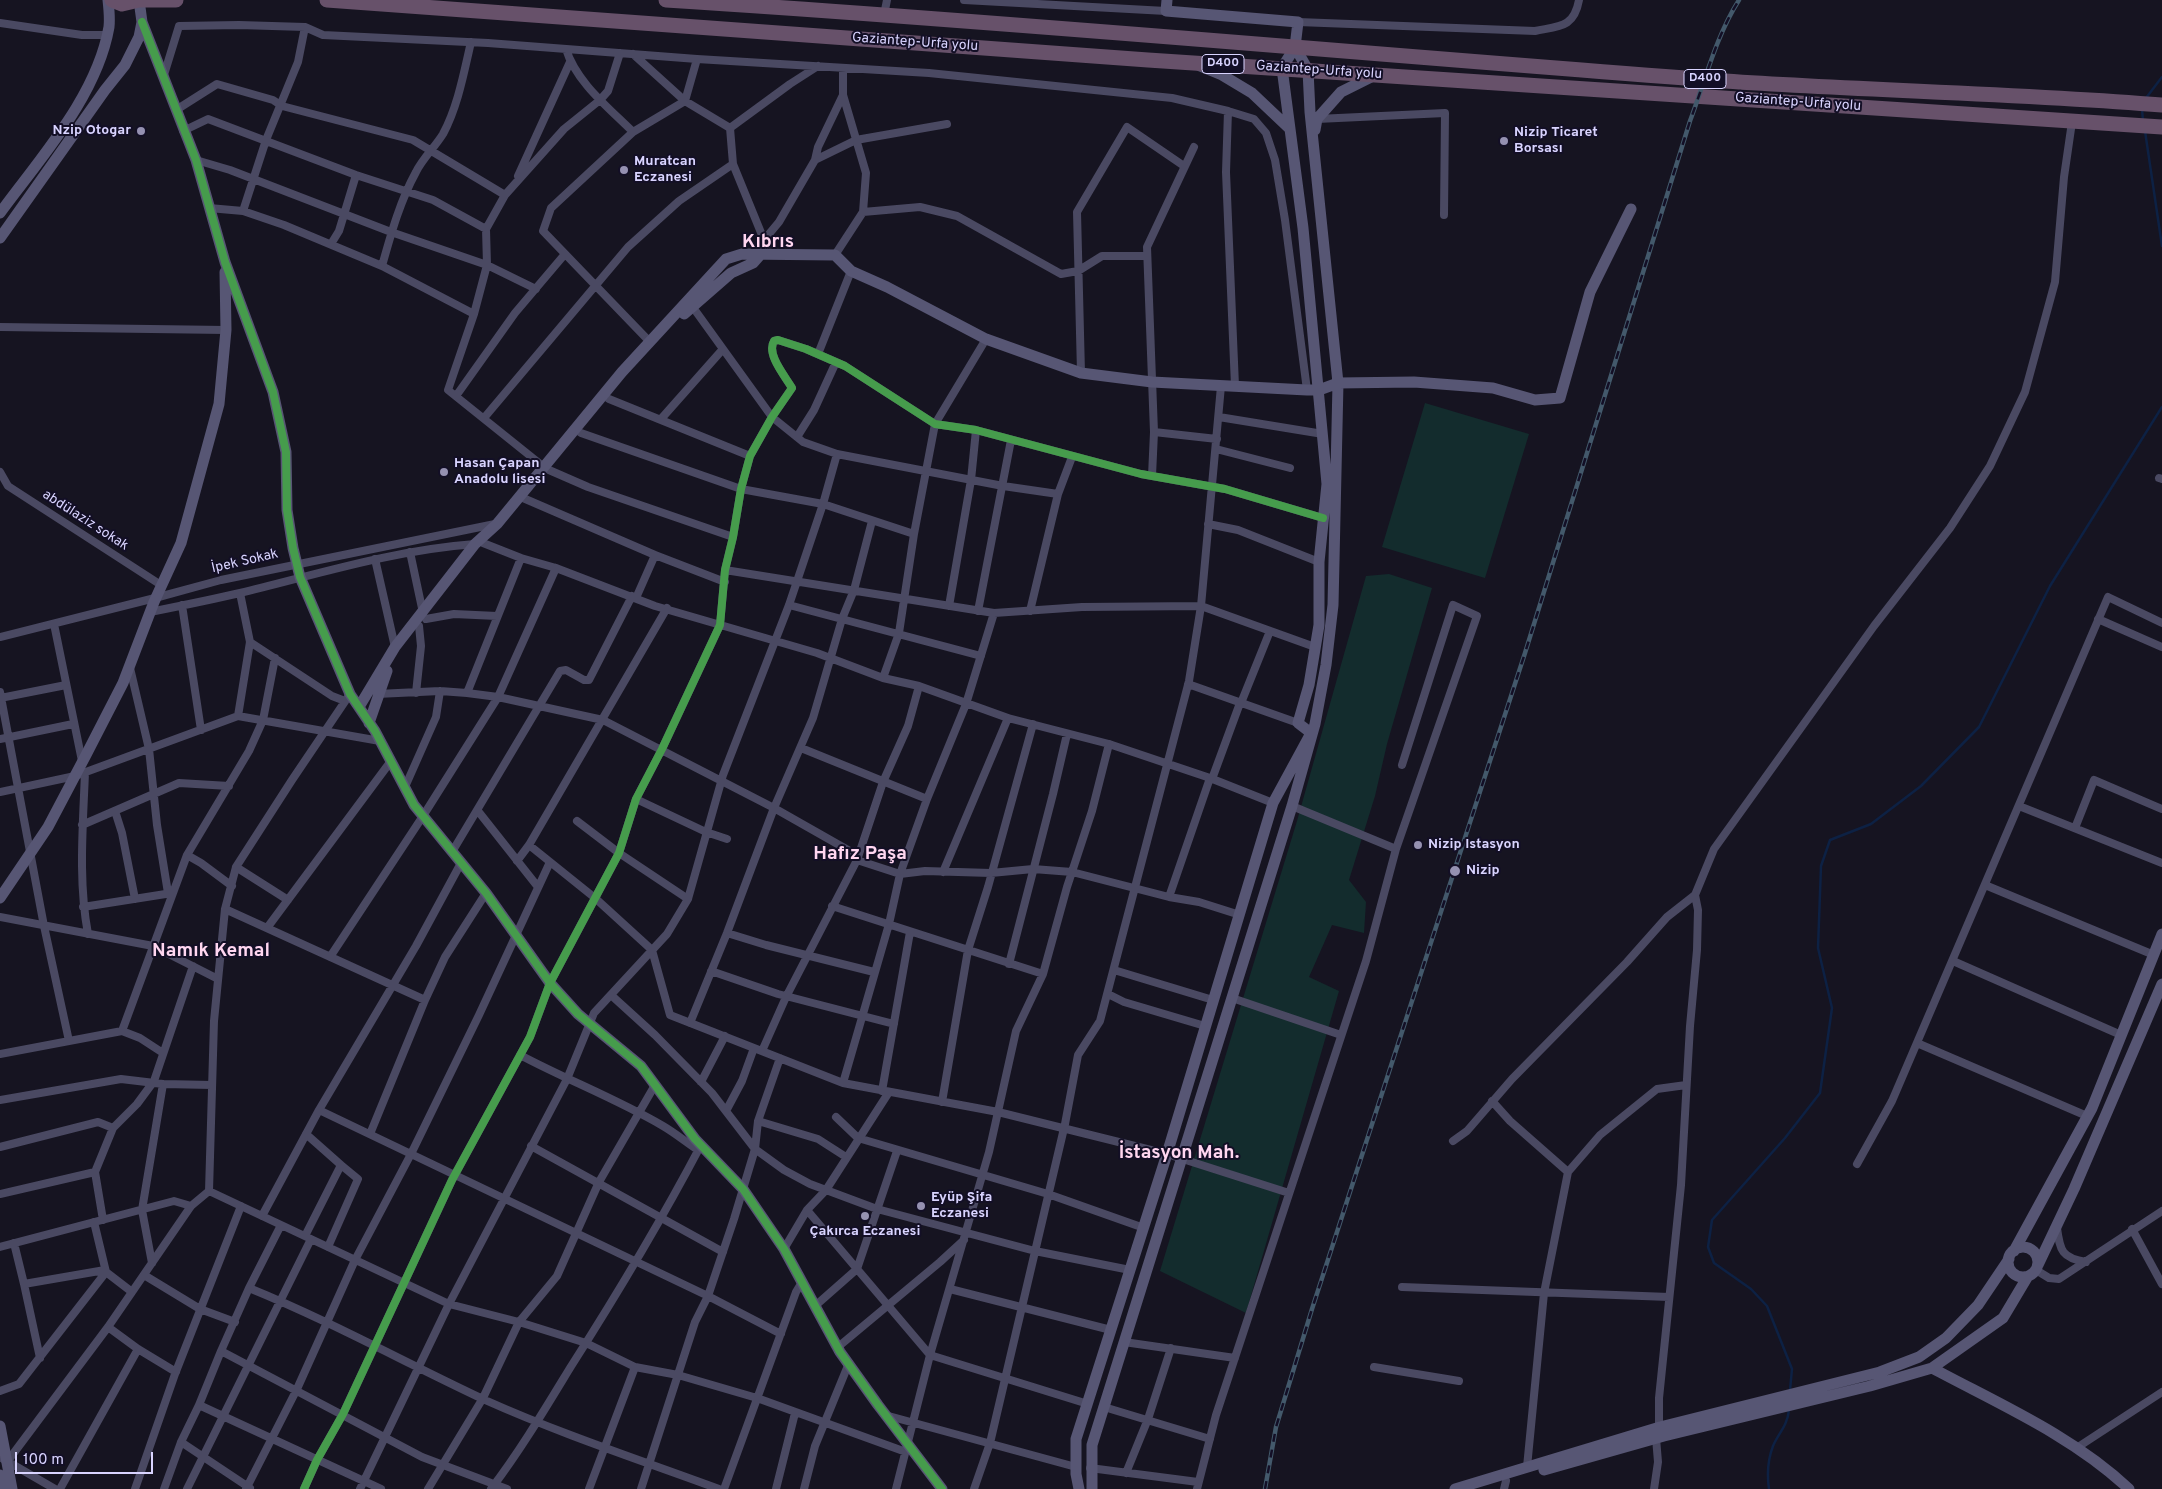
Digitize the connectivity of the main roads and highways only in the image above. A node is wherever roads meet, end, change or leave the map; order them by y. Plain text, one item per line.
1 (110, 0) edge
2 (140, 0) edge
3 (176, 0) edge
4 (328, 0) edge
5 (666, 0) edge
6 (1166, 6) edge
7 (886, 7) edge
8 (142, 22) junction
9 (1295, 47) junction
10 (1192, 62) junction
11 (1282, 68) junction
12 (1308, 70) junction
13 (1376, 74) junction
14 (2162, 105) edge
15 (2162, 127) edge
16 (1290, 128) junction
17 (1313, 139) junction
18 (1631, 209) dead end
19 (0, 213) edge
20 (0, 238) edge
21 (762, 254) junction
22 (225, 262) junction
23 (1338, 382) junction
24 (1313, 390) junction
25 (547, 468) junction
26 (479, 544) junction
27 (423, 619) junction
28 (359, 706) junction
29 (369, 723) junction
30 (0, 898) edge
31 (2162, 934) edge
32 (2162, 984) edge
33 (2011, 1255) junction
34 (2034, 1270) junction
35 (1932, 1368) junction
36 (1770, 1404) junction
37 (0, 1426) edge
38 (1658, 1432) junction
39 (4, 1460) edge
40 (0, 1475) edge
41 (1505, 1485) edge
42 (3, 1489) edge
43 (12, 1489) edge
44 (942, 1489) edge
45 (1080, 1489) edge
46 (1092, 1489) edge
47 (1455, 1489) edge
48 (1477, 1489) edge
49 (2129, 1489) edge

1 - 2 highway
1 - 19 main road
2 - 3 highway
2 - 8 main road
4 - 10 highway, Gaziantep-Urfa yolu / D400
5 - 7 highway, Gaziantep-Urfa yolu / D400
6 - 9 main road
7 - 9 highway, Gaziantep-Urfa yolu / D400
8 - 20 main road
8 - 22 main road
9 - 11 main road
9 - 12 main road
9 - 14 highway, Gaziantep-Urfa yolu / D400
10 - 11 highway, Gaziantep-Urfa yolu / D400
10 - 16 main road
11 - 12 highway, Gaziantep-Urfa yolu / D400
11 - 16 main road
12 - 13 highway, Gaziantep-Urfa yolu / D400
12 - 17 main road
13 - 15 highway, Gaziantep-Urfa yolu / D400
13 - 17 main road
16 - 24 main road
17 - 23 main road
18 - 23 main road
21 - 24 main road
21 - 25 main road
21 - 25 main road
22 - 28 main road
22 - 30 main road
23 - 24 main road
23 - 46 main road
24 - 45 main road
25 - 26 main road
25 - 26 main road
26 - 27 main road
27 - 28 main road
27 - 29 main road
28 - 29 main road
29 - 44 main road
31 - 33 main road
32 - 34 main road
33 - 34 main road
33 - 34 main road
33 - 36 main road
34 - 35 main road
35 - 36 main road
35 - 49 main road
36 - 38 main road
37 - 39 main road
38 - 41 main road
38 - 47 main road
39 - 43 main road
40 - 42 main road
41 - 48 main road

